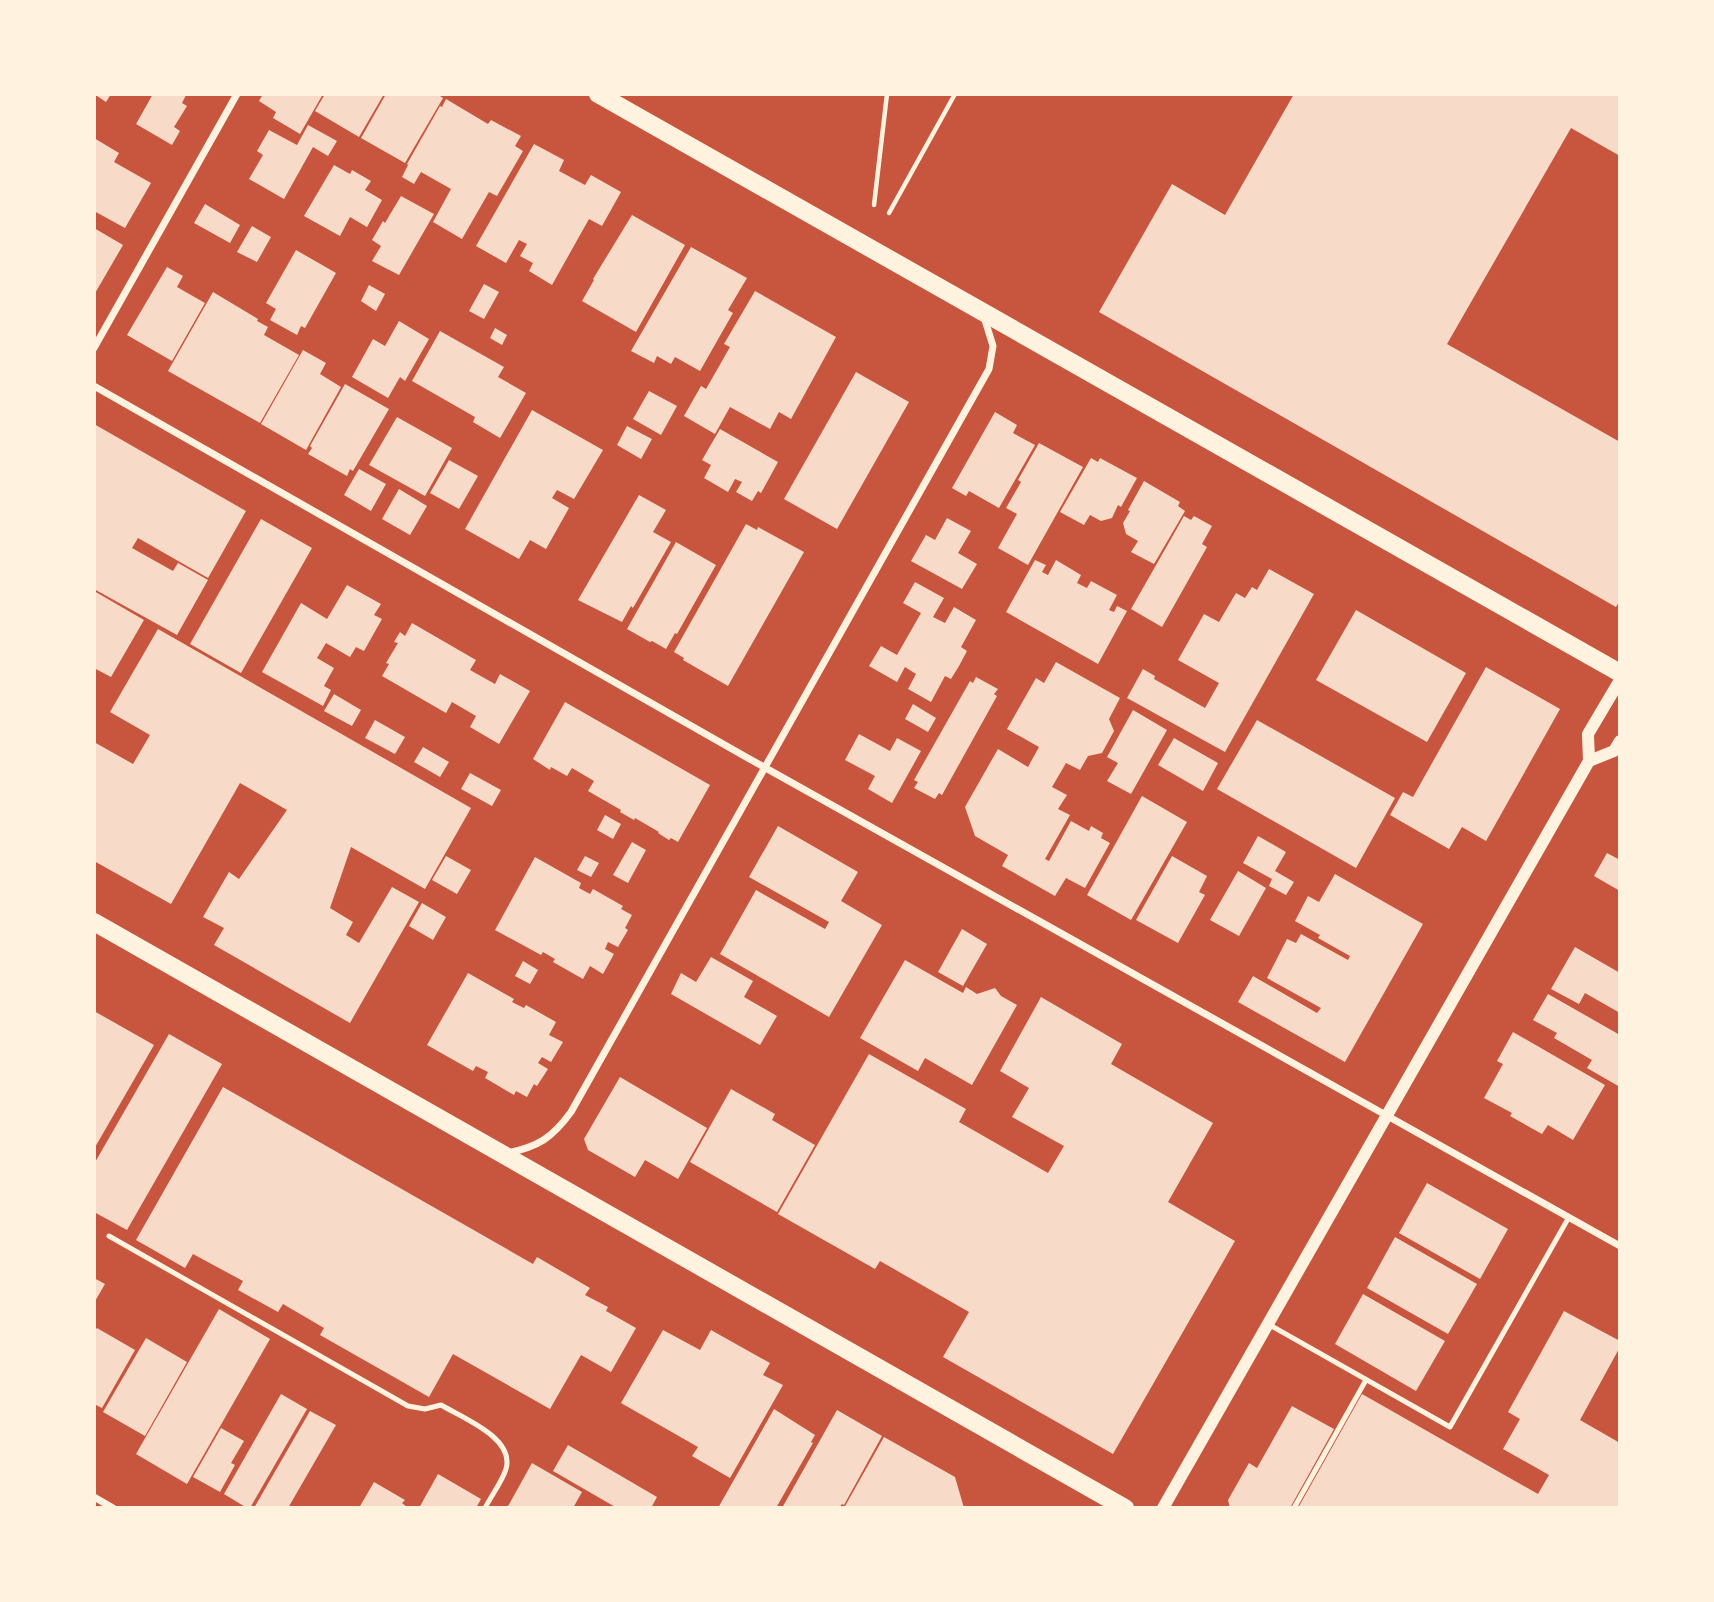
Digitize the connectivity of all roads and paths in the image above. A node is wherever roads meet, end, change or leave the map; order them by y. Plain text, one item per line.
1 (237, 94) edge
2 (597, 94) edge
3 (887, 94) edge
4 (955, 94) edge
5 (874, 205) dead end
6 (889, 213) dead end
7 (982, 312) junction
8 (94, 348) edge
9 (94, 386) edge
10 (1619, 673) edge
11 (1619, 680) edge
12 (1619, 741) edge
13 (1589, 761) junction
14 (765, 768) junction
15 (94, 922) edge
16 (1387, 1115) junction
17 (502, 1154) junction
18 (1569, 1217) junction
19 (109, 1236) dead end
20 (1619, 1246) edge
21 (1268, 1324) junction
22 (1366, 1380) junction
23 (94, 1497) edge
24 (113, 1507) edge
25 (485, 1507) edge
26 (1125, 1507) edge
27 (1163, 1507) edge
28 (1294, 1507) edge

1 - 8 street
2 - 7 main road
3 - 5 path
4 - 6 path
7 - 10 main road
7 - 14 street
9 - 14 street
11 - 13 street
12 - 13 street
13 - 16 street
14 - 16 street
14 - 17 street
15 - 17 main road
16 - 18 street
16 - 21 street
17 - 26 main road
18 - 20 street
18 - 22 lane
19 - 25 lane
21 - 22 lane
21 - 27 street
22 - 28 lane
23 - 24 street

